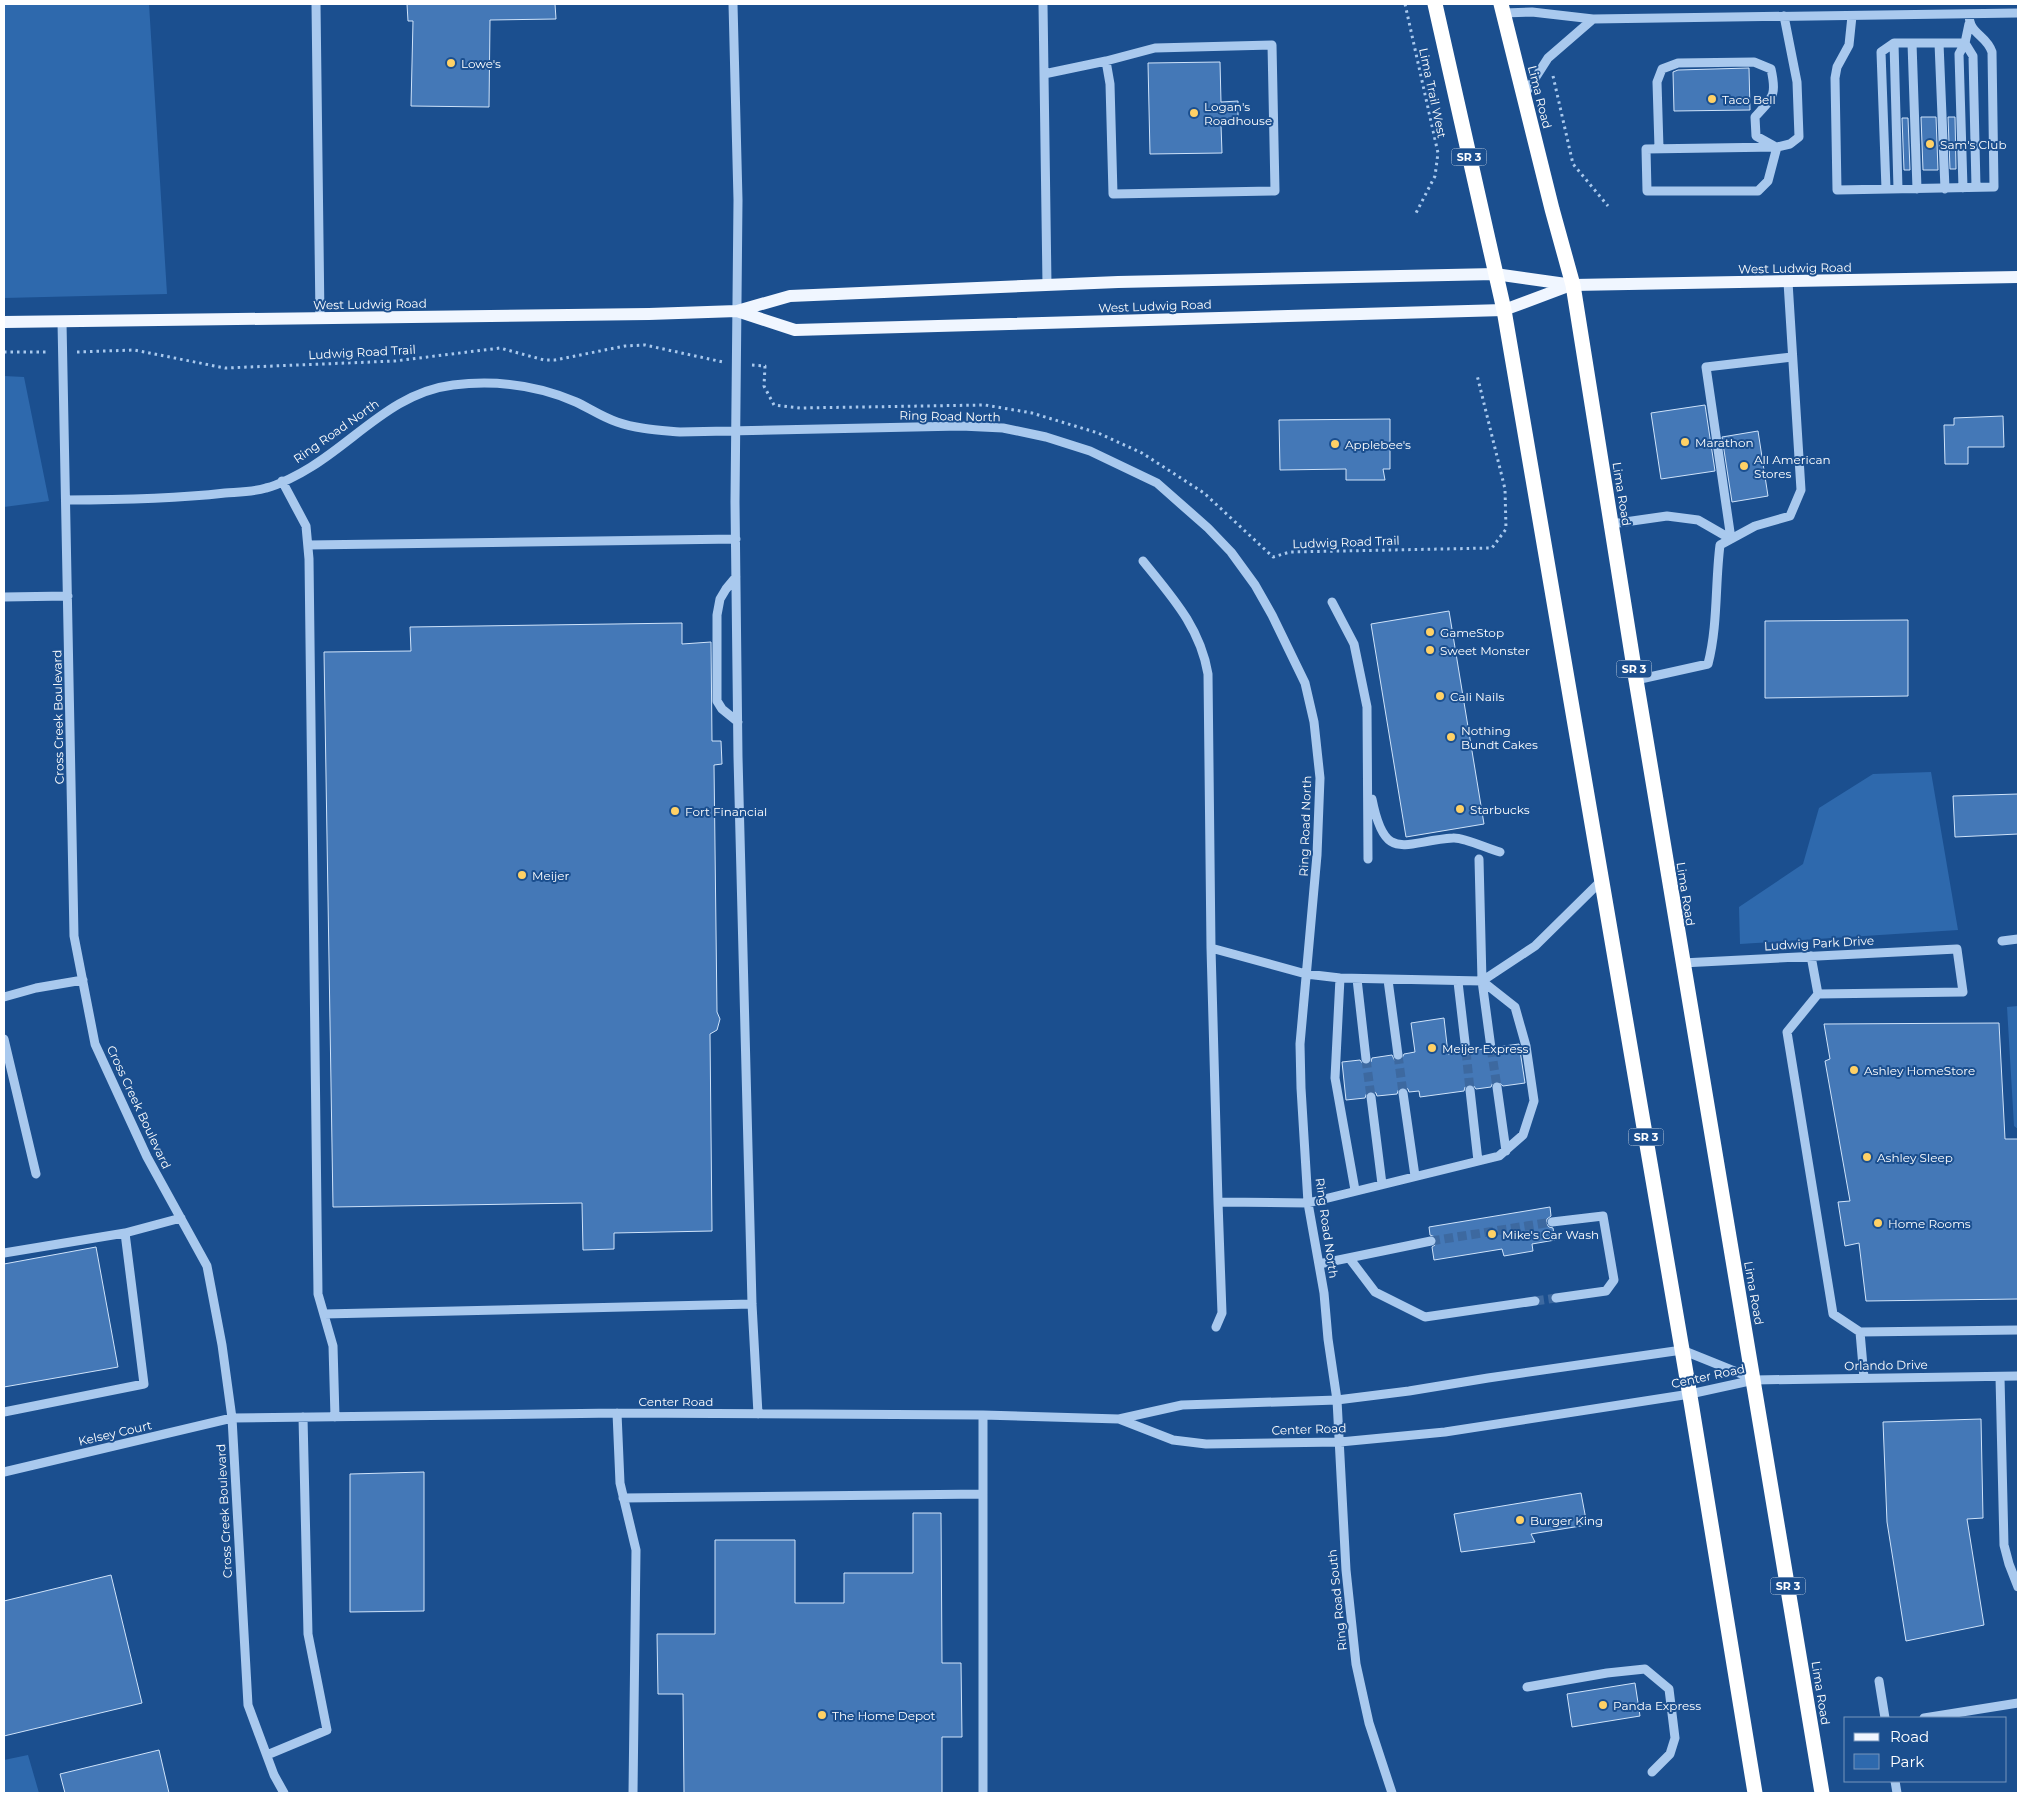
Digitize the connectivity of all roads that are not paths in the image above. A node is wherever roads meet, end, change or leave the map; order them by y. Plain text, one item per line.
1 (316, 4) edge
2 (733, 4) edge
3 (1043, 4) edge
4 (1435, 4) edge
5 (1502, 9) edge
6 (2018, 13) edge
7 (1969, 14) junction
8 (1784, 16) junction
9 (1852, 16) junction
10 (1593, 19) junction
11 (1969, 24) junction
12 (1894, 43) junction
13 (1912, 43) junction
14 (1939, 43) junction
15 (1965, 43) junction
16 (1106, 61) junction
17 (1044, 74) junction
18 (1525, 94) junction
19 (1777, 147) junction
20 (1659, 148) junction
21 (1945, 188) junction
22 (1963, 188) junction
23 (1976, 188) junction
24 (1886, 189) junction
25 (1898, 189) junction
26 (1917, 189) junction
27 (1495, 274) junction
28 (2018, 277) edge
29 (1788, 282) junction
30 (1573, 284) junction
31 (1047, 285) junction
32 (1504, 310) junction
33 (737, 311) junction
34 (320, 319) junction
35 (4, 322) edge
36 (62, 322) junction
37 (1792, 357) junction
38 (736, 430) junction
39 (282, 481) junction
40 (66, 500) junction
41 (1611, 524) junction
42 (736, 539) junction
43 (1731, 539) junction
44 (308, 546) junction
45 (1143, 561) dead end
46 (736, 578) junction
47 (68, 596) junction
48 (4, 597) edge
49 (1332, 602) dead end
50 (1636, 680) junction
51 (738, 722) junction
52 (1369, 780) junction
53 (1500, 852) dead end
54 (1368, 859) dead end
55 (1479, 859) dead end
56 (1602, 880) junction
57 (2018, 938) edge
58 (2002, 941) dead end
59 (1211, 948) junction
60 (1811, 956) junction
61 (1682, 962) junction
62 (1306, 974) junction
63 (1340, 978) junction
64 (1358, 979) junction
65 (83, 980) junction
66 (1388, 980) junction
67 (1482, 981) junction
68 (1458, 982) junction
69 (1818, 994) junction
70 (4, 997) edge
71 (4, 1039) edge
72 (1491, 1048) tunnel mouth
73 (1466, 1051) tunnel mouth
74 (1398, 1054) tunnel mouth
75 (1366, 1059) tunnel mouth
76 (1497, 1086) tunnel mouth
77 (1470, 1090) tunnel mouth
78 (1403, 1093) tunnel mouth
79 (1371, 1097) tunnel mouth
80 (1506, 1150) junction
81 (1478, 1161) junction
82 (36, 1174) dead end
83 (1415, 1176) junction
84 (1382, 1184) junction
85 (1355, 1190) junction
86 (1218, 1202) junction
87 (1308, 1203) junction
88 (181, 1218) junction
89 (1552, 1222) tunnel mouth
90 (125, 1233) junction
91 (1431, 1241) tunnel mouth
92 (4, 1252) edge
93 (1350, 1259) junction
94 (1319, 1264) junction
95 (1556, 1298) tunnel mouth
96 (1535, 1301) tunnel mouth
97 (752, 1304) junction
98 (324, 1314) junction
99 (1216, 1327) dead end
100 (2018, 1330) edge
101 (1860, 1332) junction
102 (1682, 1350) junction
103 (2018, 1376) edge
104 (2000, 1377) junction
105 (1864, 1378) junction
106 (1754, 1380) junction
107 (1690, 1394) junction
108 (1337, 1400) junction
109 (4, 1412) edge
110 (617, 1413) junction
111 (758, 1414) junction
112 (335, 1416) junction
113 (983, 1416) junction
114 (303, 1417) junction
115 (232, 1418) junction
116 (1119, 1419) junction
117 (1340, 1442) junction
118 (4, 1472) edge
119 (983, 1494) junction
120 (623, 1498) junction
121 (2018, 1587) edge
122 (1879, 1682) dead end
123 (1527, 1686) dead end
124 (2018, 1703) edge
125 (1885, 1717) edge
126 (1930, 1717) edge
127 (267, 1755) junction
128 (1652, 1772) dead end
129 (284, 1793) edge
130 (633, 1793) edge
131 (983, 1793) edge
132 (1392, 1793) edge
133 (1755, 1793) edge
134 (1822, 1793) edge

1 - 34 street
2 - 33 street
3 - 17 street
4 - 27 highway, SR 3
5 - 10 street
5 - 18 highway, Lima Road / SR 3
6 - 7 street
7 - 9 street
7 - 11 street
8 - 9 street
8 - 10 street
8 - 19 street
9 - 24 street
10 - 18 street
11 - 15 street
11 - 23 street
12 - 13 street
12 - 24 street
12 - 25 street
13 - 14 street
13 - 26 street
14 - 15 street
14 - 21 street
15 - 22 street
15 - 23 street
16 - 16 street
16 - 17 street
17 - 31 street
18 - 30 highway, Lima Road / SR 3
19 - 20 street
19 - 20 street
19 - 20 street
21 - 22 street
21 - 26 street
22 - 23 street
24 - 25 street
25 - 26 street
27 - 30 main road, West Ludwig Road
27 - 31 main road, West Ludwig Road
27 - 32 highway, SR 3
28 - 29 main road, West Ludwig Road
29 - 30 main road, West Ludwig Road
29 - 37 street
30 - 32 main road, West Ludwig Road
30 - 41 highway, Lima Road / SR 3
31 - 33 main road, West Ludwig Road
32 - 33 main road, West Ludwig Road
32 - 56 highway, SR 3
33 - 34 main road, West Ludwig Road
33 - 38 street
34 - 36 main road, West Ludwig Road
35 - 36 main road, West Ludwig Road
36 - 40 street, Cross Creek Boulevard
37 - 43 street
37 - 43 street
38 - 39 street, Ring Road North
38 - 42 street
38 - 62 street, Ring Road North
39 - 40 street, Ring Road North
39 - 44 street
40 - 47 street, Cross Creek Boulevard
41 - 43 street
41 - 50 highway, Lima Road / SR 3
42 - 44 street
42 - 46 street
43 - 50 street
44 - 98 street
45 - 59 street
46 - 51 street
46 - 51 street
47 - 48 street
47 - 65 street, Cross Creek Boulevard
49 - 52 street
50 - 61 highway, Lima Road / SR 3
51 - 97 street
52 - 53 street
52 - 54 street
55 - 67 street
56 - 67 street
56 - 102 highway, SR 3
57 - 58 street
59 - 62 street
59 - 86 street
60 - 61 street, Ludwig Park Drive
60 - 69 street
60 - 69 street, Ludwig Park Drive
61 - 106 highway, Lima Road / SR 3
62 - 63 street
62 - 87 street, Ring Road North
63 - 64 street
63 - 85 street
64 - 66 street
64 - 75 street
65 - 70 street
65 - 88 street, Cross Creek Boulevard
66 - 68 street
66 - 74 street
67 - 68 street
67 - 72 street
67 - 80 street
68 - 73 street
69 - 101 street
71 - 82 street
76 - 80 street
77 - 81 street
78 - 83 street
79 - 84 street
80 - 81 street
81 - 83 street
83 - 84 street
84 - 85 street
85 - 87 street
86 - 87 street
86 - 99 street
87 - 94 street, Ring Road North
88 - 90 street
88 - 115 street, Cross Creek Boulevard
89 - 95 street
90 - 92 street
90 - 109 street
91 - 93 street
93 - 94 street
93 - 96 street
94 - 108 street, Ring Road North
97 - 98 street
97 - 111 street
98 - 112 street
100 - 101 street
101 - 105 street
102 - 106 street, Center Road
102 - 107 highway, SR 3
102 - 108 street, Center Road
103 - 104 street, Orlando Drive
104 - 105 street, Orlando Drive
104 - 121 street
105 - 106 street, Orlando Drive
106 - 107 street, Center Road
106 - 134 highway, Lima Road / SR 3
107 - 117 street, Center Road
107 - 133 highway, SR 3
108 - 116 street, Center Road
108 - 117 street, Ring Road South
110 - 111 street, Center Road
110 - 112 street, Center Road
110 - 120 street
111 - 113 street, Center Road
112 - 114 street, Center Road
113 - 116 street, Center Road
113 - 119 street
114 - 115 street, Center Road
114 - 127 street
115 - 118 street, Kelsey Court
115 - 127 street, Cross Creek Boulevard
116 - 117 street, Center Road
117 - 132 street, Ring Road South
119 - 120 street
119 - 131 street
120 - 130 street
122 - 125 street
123 - 128 street
124 - 126 street
127 - 129 street, Cross Creek Boulevard

